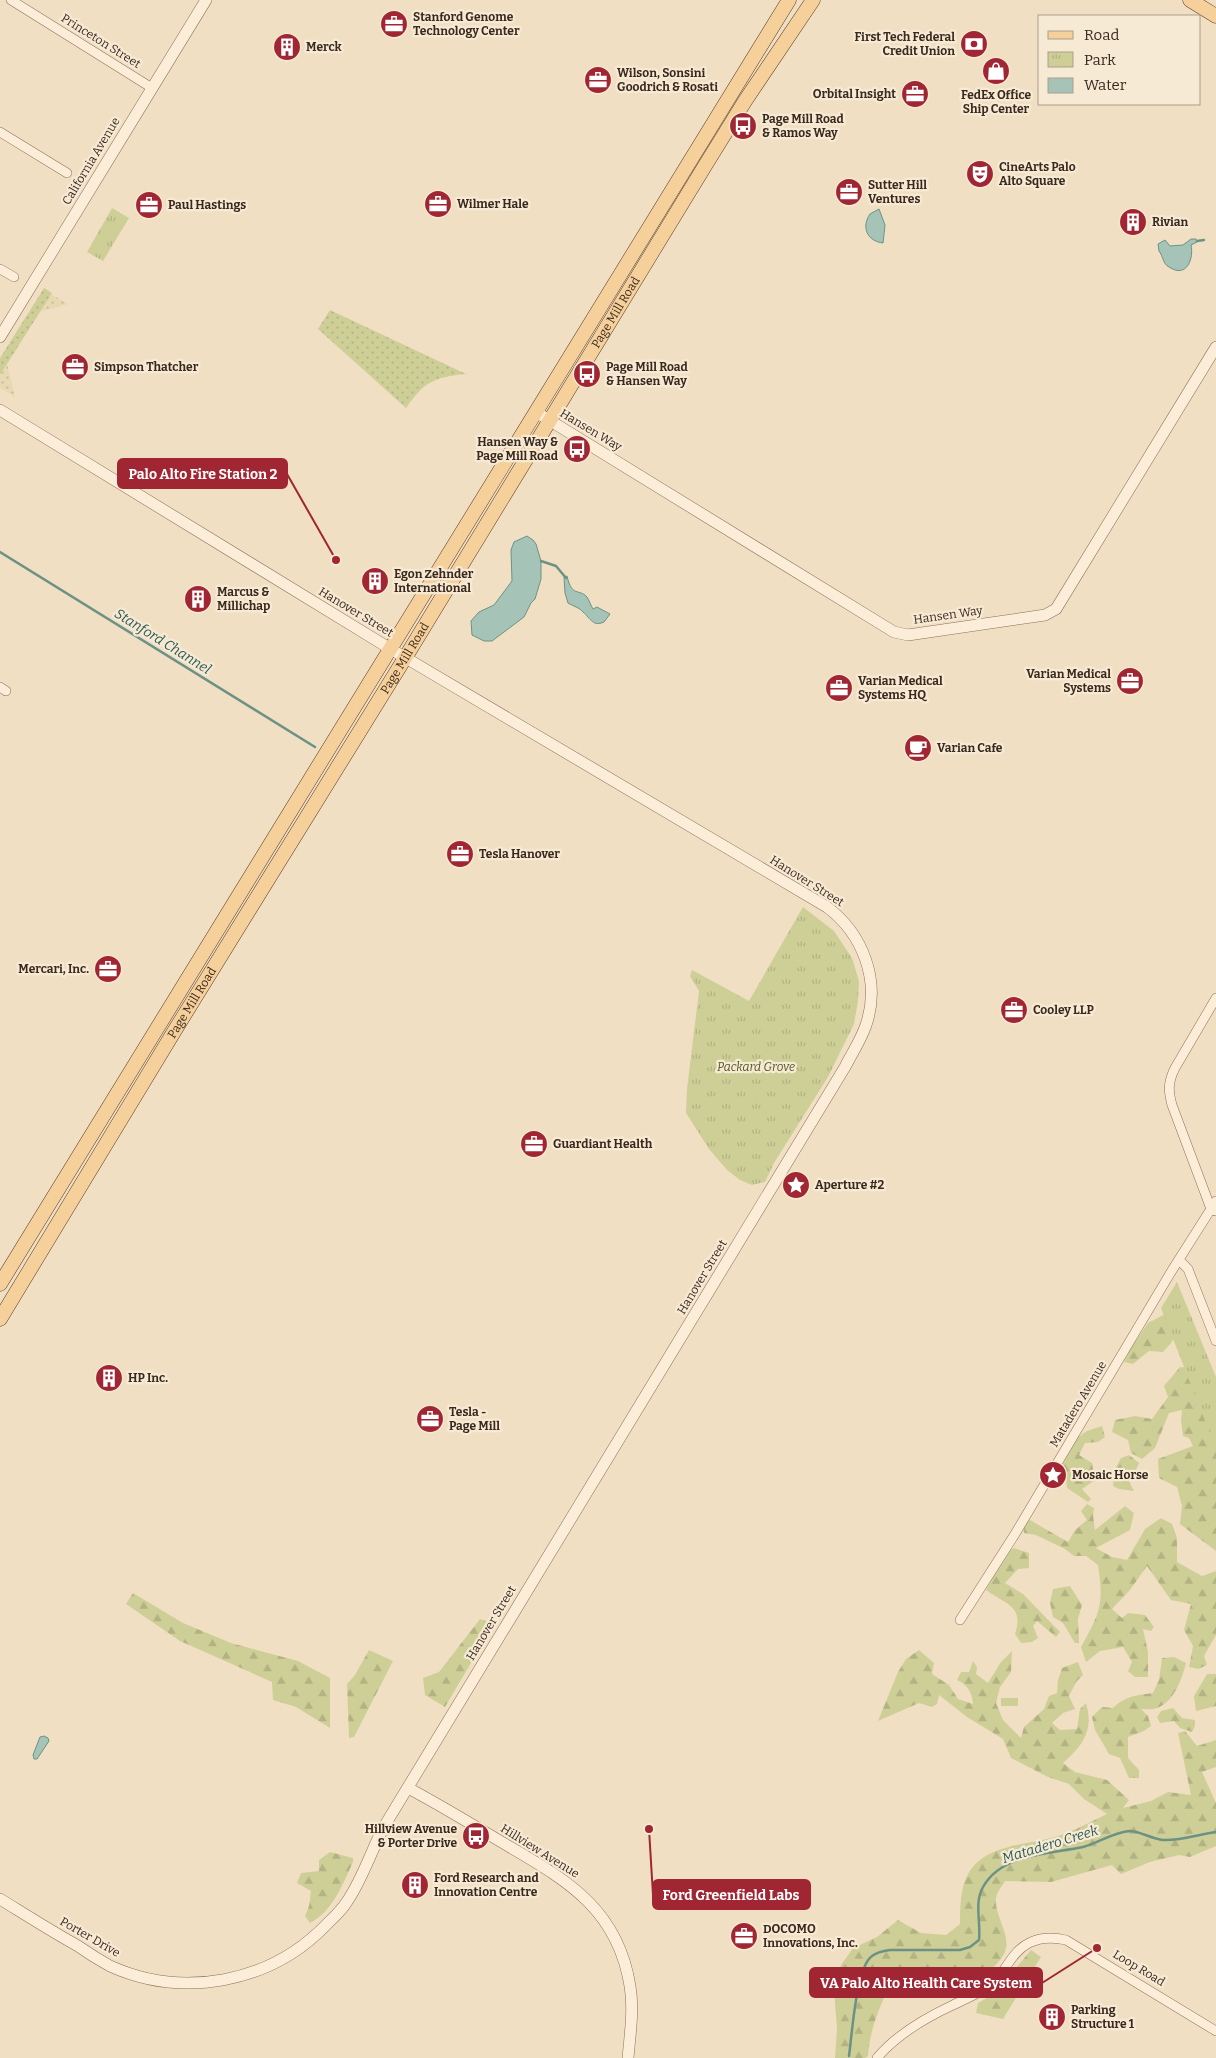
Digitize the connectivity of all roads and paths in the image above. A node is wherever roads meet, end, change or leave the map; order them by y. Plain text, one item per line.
1 (11, 0) edge
2 (206, 0) edge
3 (789, 0) edge
4 (813, 0) edge
5 (1190, 0) edge
6 (1216, 16) edge
7 (152, 88) junction
8 (0, 132) edge
9 (67, 173) dead end
10 (0, 269) edge
11 (14, 277) dead end
12 (0, 337) edge
13 (1216, 347) edge
14 (0, 410) edge
15 (536, 412) junction
16 (550, 421) junction
17 (389, 648) junction
18 (405, 658) junction
19 (1216, 998) edge
20 (162, 1019) junction
21 (168, 1043) junction
22 (1214, 1207) edge
23 (1179, 1260) junction
24 (0, 1284) edge
25 (0, 1319) edge
26 (1216, 1341) edge
27 (960, 1620) dead end
28 (408, 1788) junction
29 (0, 1899) edge
30 (1216, 2031) edge
31 (628, 2058) edge
32 (878, 2058) edge

1 - 7 street, Princeton Street
2 - 7 street, California Avenue
3 - 15 main road, Page Mill Road
4 - 16 main road, Page Mill Road
5 - 6 main road
7 - 12 street, California Avenue
8 - 9 street
10 - 11 street
13 - 16 street, Hansen Way
14 - 17 street, Hanover Street
15 - 16 street, Hansen Way
15 - 17 main road, Page Mill Road
16 - 18 main road, Page Mill Road
17 - 18 street, Hanover Street
17 - 20 main road, Page Mill Road
18 - 21 main road, Page Mill Road
18 - 28 street, Hanover Street
19 - 22 street
20 - 21 main road
20 - 24 main road, Page Mill Road
21 - 25 main road, Page Mill Road
22 - 23 street, Matadero Avenue
23 - 26 street
23 - 27 street, Matadero Avenue
28 - 29 street, Porter Drive
28 - 31 street, Hillview Avenue
30 - 32 street, Loop Road

